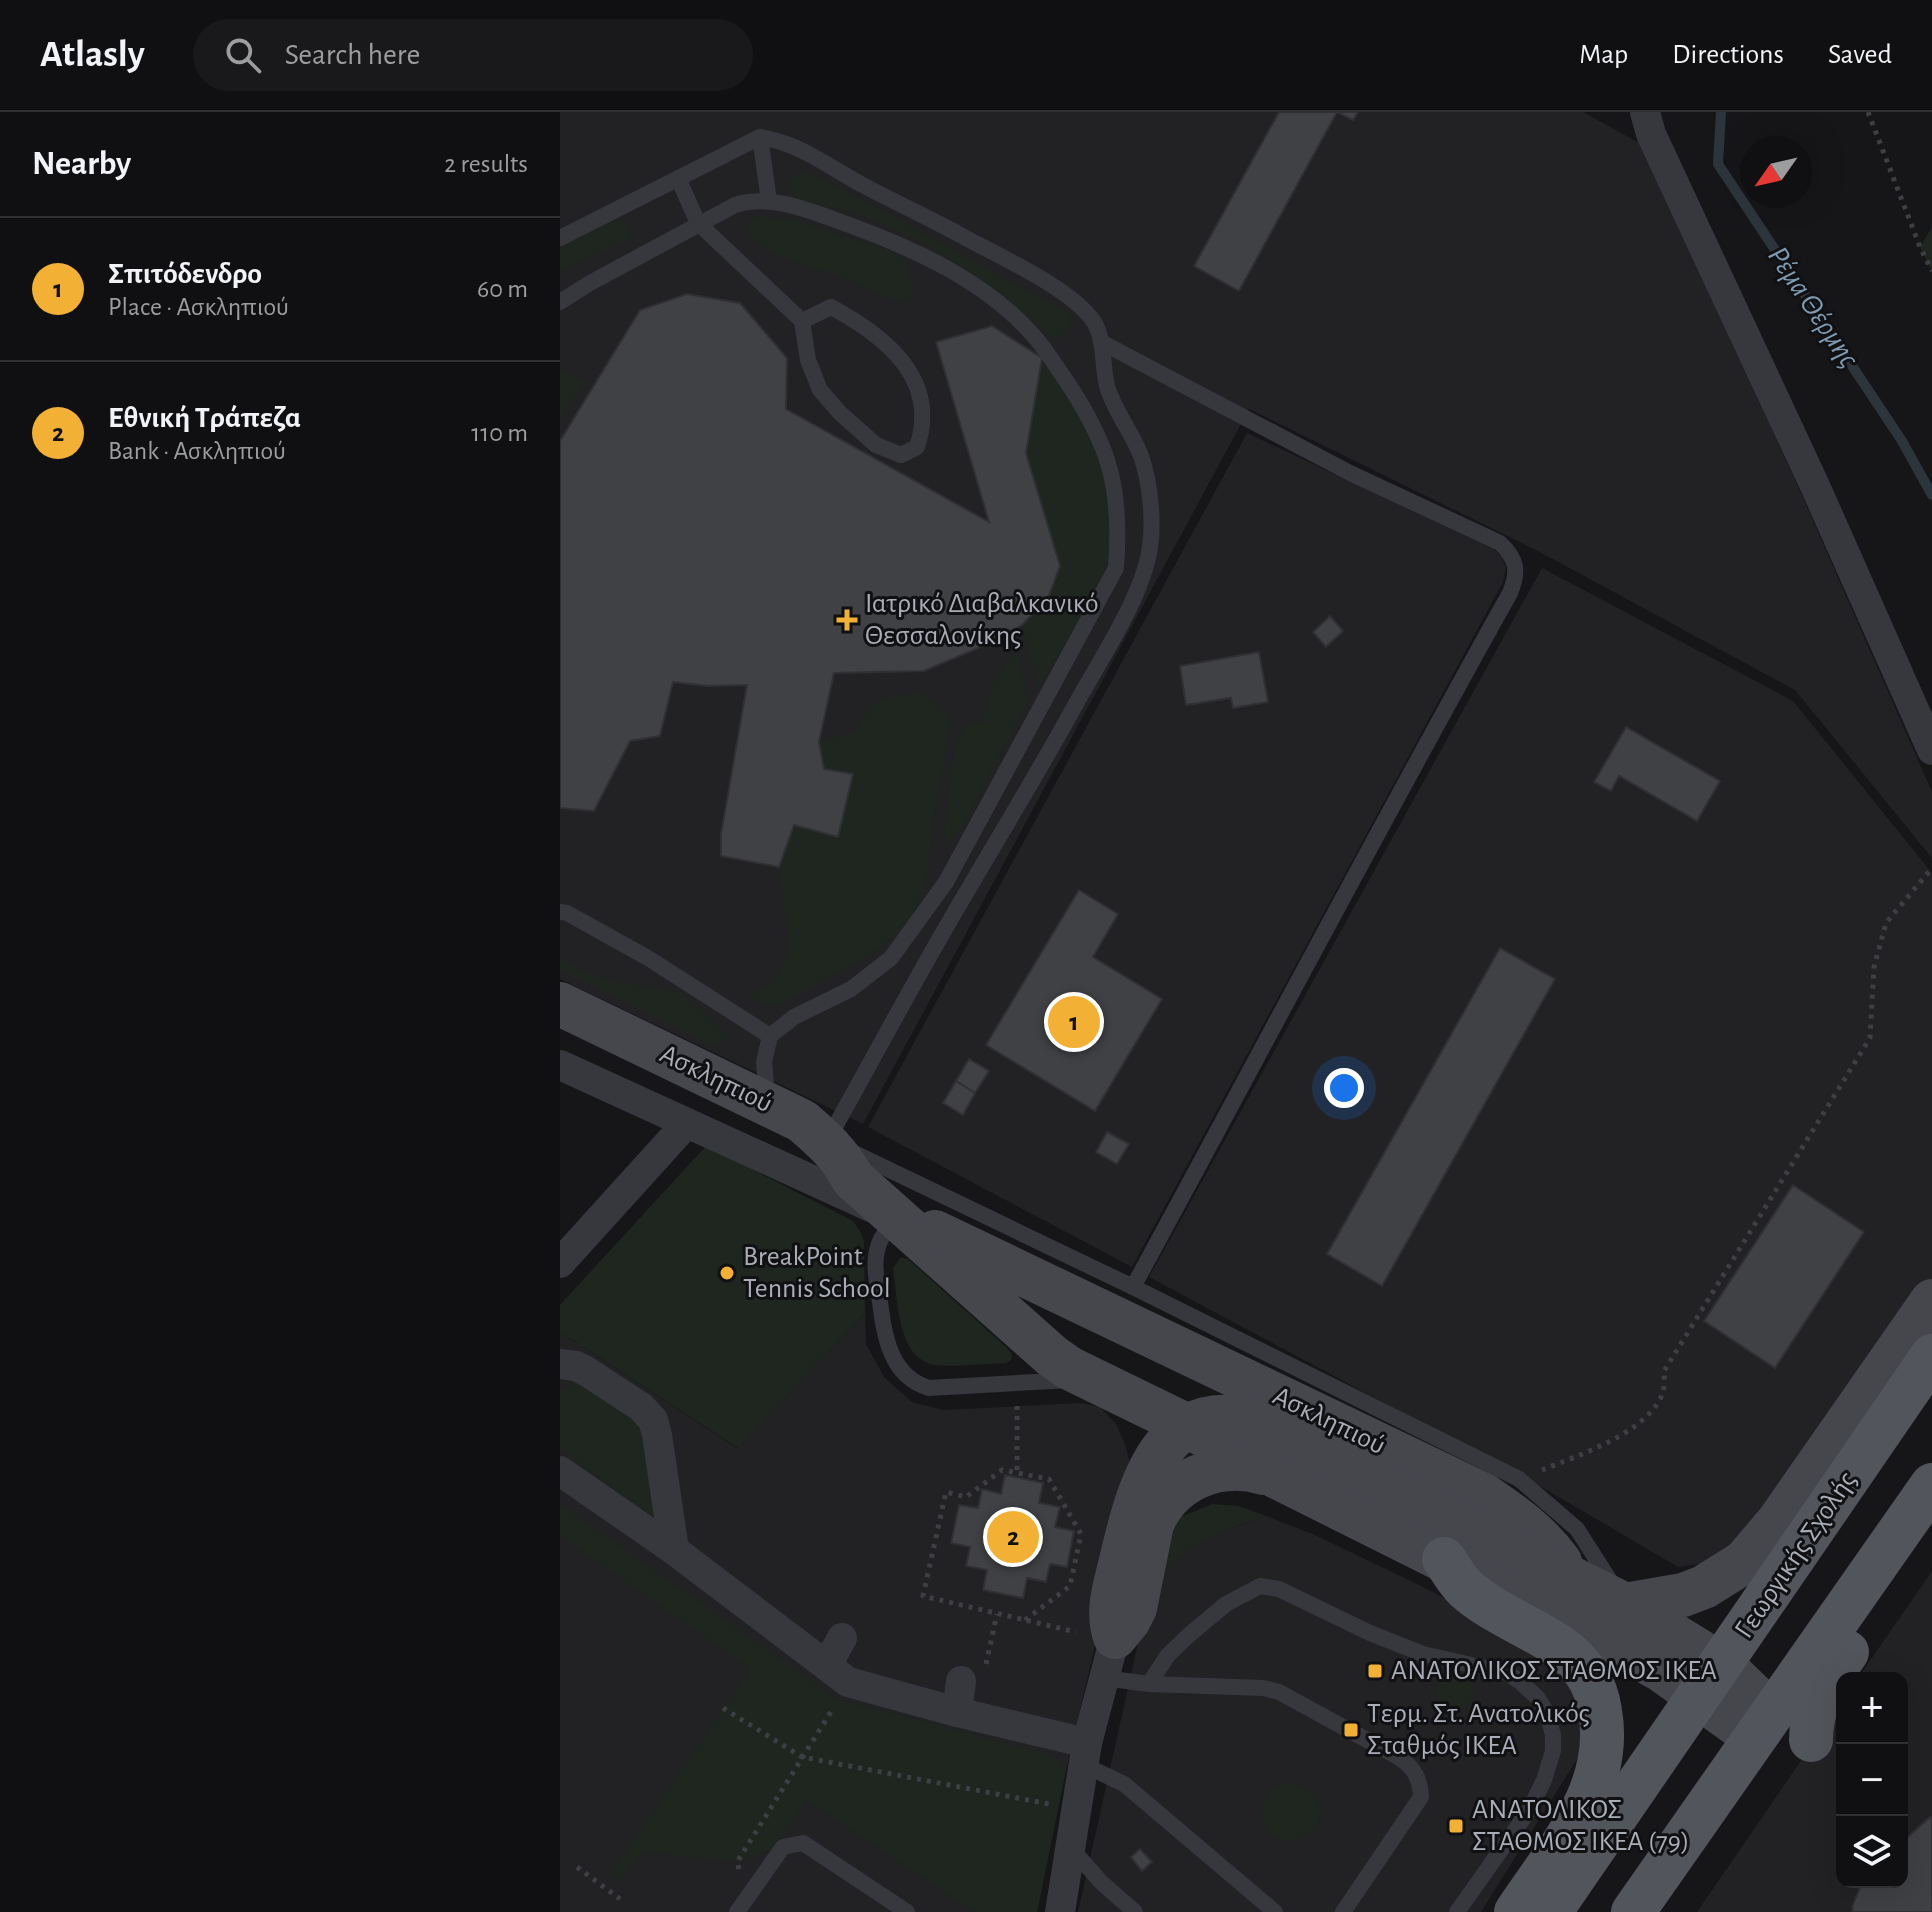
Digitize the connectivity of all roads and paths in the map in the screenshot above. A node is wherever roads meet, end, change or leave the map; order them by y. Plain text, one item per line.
1 (1645, 112) edge
2 (1868, 112) edge
3 (760, 137) junction
4 (678, 178) junction
5 (769, 201) junction
6 (698, 223) junction
7 (560, 238) edge
8 (1932, 271) edge
9 (560, 302) edge
10 (802, 321) junction
11 (1101, 342) junction
12 (1932, 750) edge
13 (1932, 868) edge
14 (560, 912) edge
15 (560, 1004) edge
16 (770, 1036) junction
17 (560, 1065) edge
18 (768, 1103) junction
19 (686, 1124) junction
20 (827, 1142) junction
21 (853, 1179) junction
22 (900, 1220) junction
23 (560, 1263) edge
24 (1133, 1287) junction
25 (1932, 1301) edge
26 (1932, 1356) edge
27 (560, 1364) edge
28 (1091, 1379) junction
29 (1017, 1406) dead end
30 (1188, 1426) junction
31 (560, 1471) edge
32 (1017, 1472) junction
33 (1275, 1476) junction
34 (1519, 1479) junction
35 (1930, 1488) edge
36 (1136, 1500) junction
37 (674, 1550) junction
38 (1444, 1559) junction
39 (1573, 1580) junction
40 (1625, 1605) junction
41 (997, 1614) junction
42 (1025, 1620) junction
43 (1098, 1635) junction
44 (842, 1638) dead end
45 (838, 1674) junction
46 (973, 1675) joint
47 (1104, 1678) junction
48 (1149, 1684) junction
49 (1734, 1706) junction
50 (723, 1708) dead end
51 (957, 1712) junction
52 (1811, 1740) dead end
53 (1085, 1754) junction
54 (802, 1757) junction
55 (1077, 1811) junction
56 (1070, 1847) junction
57 (577, 1867) dead end
58 (748, 1896) junction
59 (620, 1899) dead end
60 (737, 1912) edge
61 (907, 1912) edge
62 (1060, 1912) edge
63 (1135, 1912) edge
64 (1275, 1912) edge
65 (1343, 1912) edge
66 (1457, 1912) edge
67 (1516, 1912) edge
68 (1550, 1912) edge
69 (1633, 1912) edge

1 - 12 street
2 - 8 path
3 - 4 lane
3 - 5 lane
3 - 11 lane
4 - 6 lane
4 - 7 lane
5 - 6 lane
5 - 16 lane
6 - 9 lane
6 - 10 lane
10 - 10 lane
11 - 20 lane
11 - 24 lane
13 - 34 path
14 - 16 lane
15 - 18 street, Ασκληπιού
16 - 18 lane
17 - 19 street
18 - 20 street, Ασκληπιού
19 - 22 street
19 - 23 street
20 - 21 street, Ασκληπιού
20 - 24 lane
21 - 22 street, Ασκληπιού
21 - 39 street, Ασκληπιού
22 - 28 street, Ασκληπιού
22 - 28 lane
24 - 34 lane
25 - 40 street
26 - 49 main road, Γεωργικής Σχολής
27 - 37 street
28 - 30 street, Ασκληπιού
28 - 36 street
29 - 32 path
30 - 33 street, Ασκληπιού
30 - 36 street
30 - 39 street
31 - 37 street
32 - 41 path
32 - 42 path
33 - 38 street, Ασκληπιού
33 - 43 street
34 - 40 lane
35 - 49 main road, Γεωργικής Σχολής
35 - 52 main road
36 - 43 street
37 - 45 street
38 - 49 street, Ασκληπιού
38 - 67 main road
39 - 40 street, Ασκληπιού
40 - 49 street, Ασκληπιού
41 - 42 path
41 - 46 path
42 - 43 path
43 - 47 street
44 - 45 street
45 - 51 street
45 - 54 path
46 - 51 street
47 - 48 lane
47 - 53 street
48 - 65 lane
48 - 66 lane
49 - 68 main road, Γεωργικής Σχολής
49 - 69 main road, Γεωργικής Σχολής
50 - 54 path
51 - 53 street
53 - 55 street
53 - 64 lane
54 - 55 path
54 - 58 path
55 - 56 street
56 - 62 street
56 - 63 lane
57 - 59 path
58 - 60 lane
58 - 61 lane

